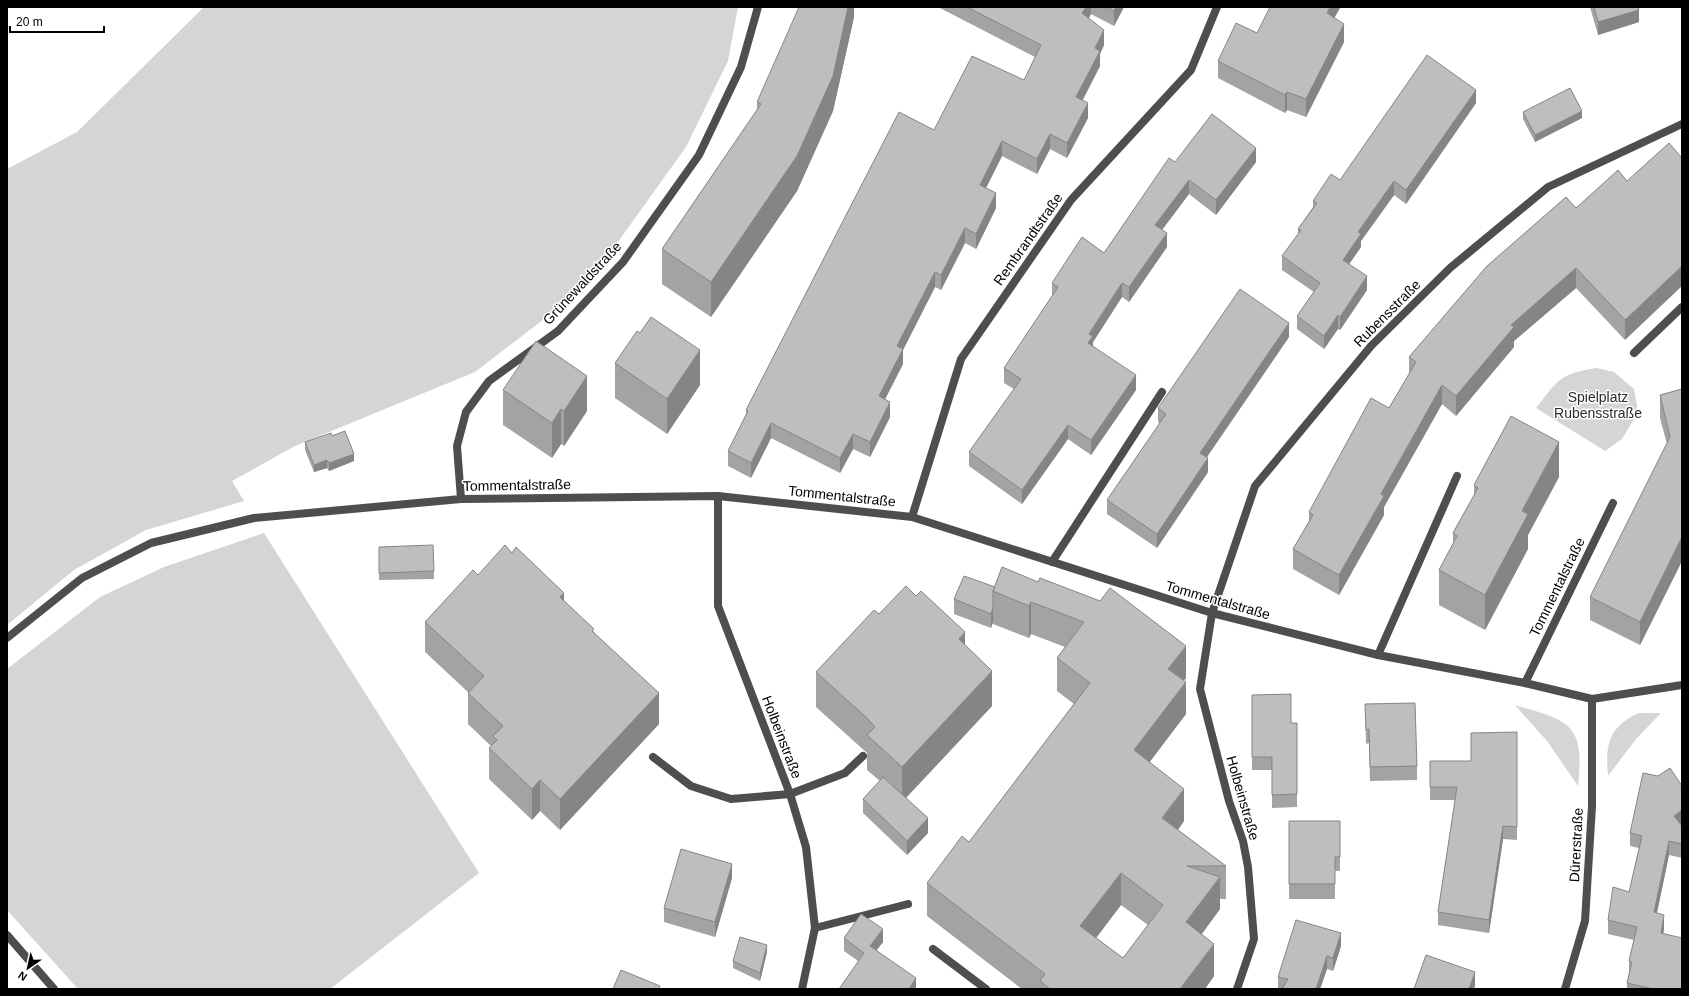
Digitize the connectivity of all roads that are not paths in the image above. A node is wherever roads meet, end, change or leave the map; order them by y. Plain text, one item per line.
1 (758, 7) edge
2 (1217, 7) edge
3 (1682, 124) edge
4 (1682, 307) edge
5 (1634, 353) dead end
6 (1162, 392) dead end
7 (1457, 476) dead end
8 (718, 496) junction
9 (462, 498) junction
10 (1612, 503) dead end
11 (912, 517) junction
12 (1052, 562) junction
13 (1212, 613) junction
14 (7, 638) edge
15 (1378, 655) junction
16 (1525, 683) junction
17 (1682, 685) edge
18 (1592, 699) junction
19 (863, 756) dead end
20 (653, 757) dead end
21 (790, 794) junction
22 (908, 904) dead end
23 (815, 928) junction
24 (7, 935) edge
25 (934, 950) dead end
26 (54, 989) edge
27 (802, 989) edge
28 (986, 989) edge
29 (1237, 989) edge
30 (1566, 989) edge

1 - 9 street, Grünewaldstraße
2 - 11 street, Rembrandtstraße
3 - 13 street, Rubensstraße
4 - 5 street
6 - 12 street
7 - 15 street
8 - 9 street, Tommentalstraße
8 - 11 street, Tommentalstraße
8 - 21 street, Holbeinstraße
9 - 14 street, Tommentalstraße
10 - 16 street, Tommentalstraße
11 - 12 street, Tommentalstraße
12 - 13 street, Tommentalstraße
13 - 15 street, Tommentalstraße
13 - 29 street, Holbeinstraße
15 - 16 street, Tommentalstraße
16 - 18 street, Tommentalstraße
17 - 18 street, Tommentalstraße
18 - 30 street, Dürerstraße
19 - 21 street
20 - 21 street
21 - 23 street, Holbeinstraße
22 - 23 street
23 - 27 street, Holbeinstraße
24 - 26 street
25 - 28 street

